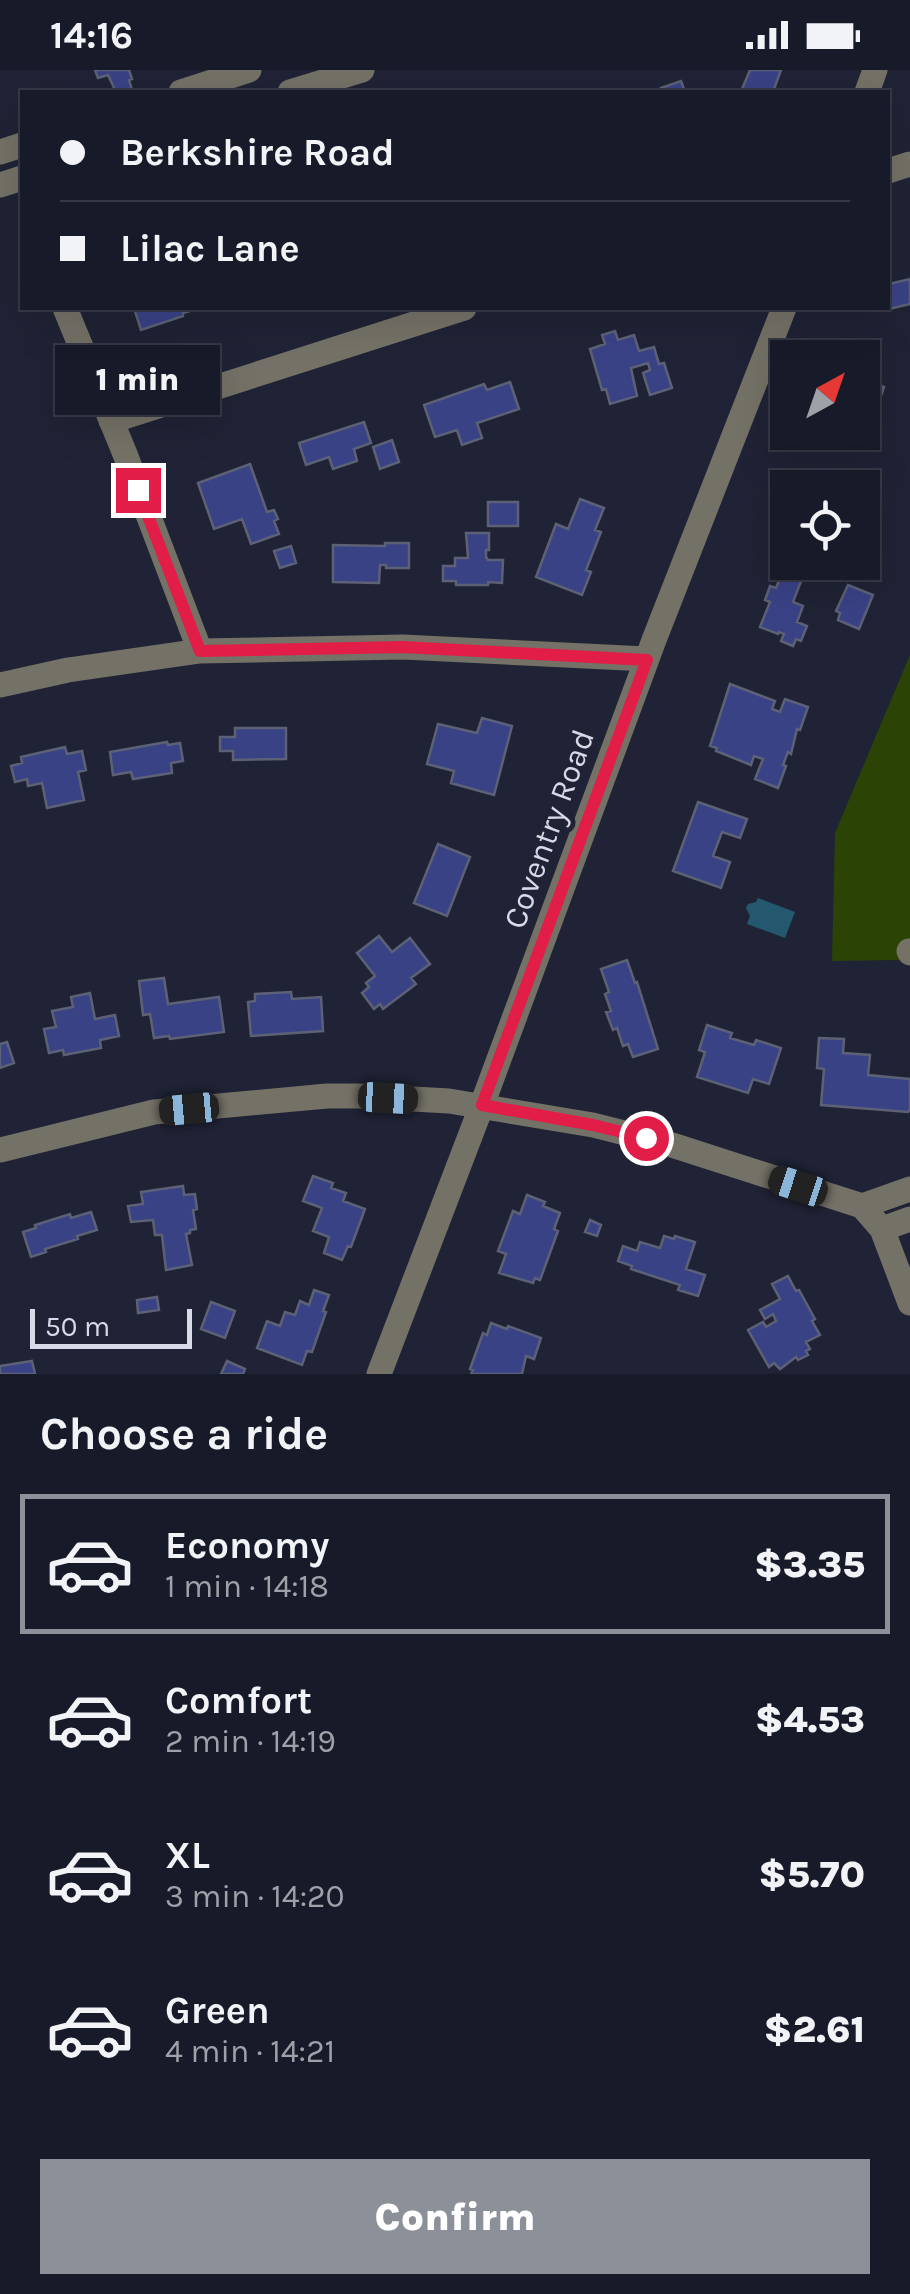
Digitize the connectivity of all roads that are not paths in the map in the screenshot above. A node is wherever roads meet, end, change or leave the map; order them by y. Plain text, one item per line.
1 (249, 70) edge
2 (362, 70) edge
3 (187, 90) edge
4 (297, 90) edge
5 (66, 310) edge
6 (458, 310) edge
7 (783, 310) edge
8 (111, 421) junction
9 (200, 651) junction
10 (647, 660) junction
11 (0, 685) edge
12 (482, 1105) junction
13 (0, 1150) edge
14 (910, 1190) edge
15 (862, 1206) junction
16 (910, 1219) edge
17 (882, 1229) junction
18 (910, 1303) edge
19 (379, 1374) edge

1 - 3 street
2 - 4 street
5 - 8 street
6 - 8 street
7 - 10 street, Coventry Road
8 - 9 street
9 - 10 street
9 - 11 street
10 - 12 street, Coventry Road
12 - 13 street
12 - 15 street
12 - 19 street, Coventry Road
14 - 15 street
15 - 17 street
16 - 17 street
17 - 18 street

